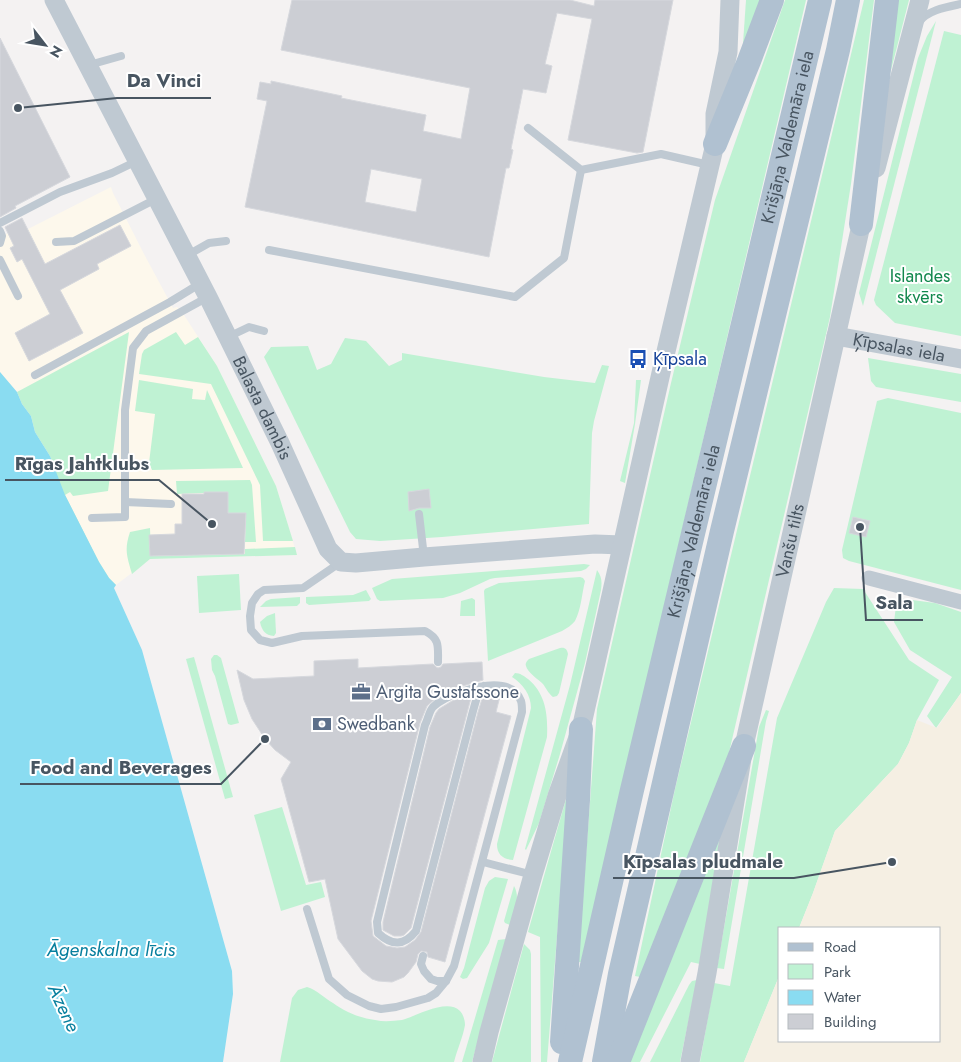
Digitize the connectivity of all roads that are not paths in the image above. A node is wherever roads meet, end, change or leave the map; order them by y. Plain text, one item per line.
1 (54, 0) edge
2 (730, 0) edge
3 (772, 0) edge
4 (820, 0) edge
5 (848, 0) edge
6 (887, 0) edge
7 (920, 0) edge
8 (956, 0) edge
9 (961, 4) edge
10 (912, 32) junction
11 (121, 56) dead end
12 (88, 66) junction
13 (528, 128) dead end
14 (712, 154) junction
15 (137, 161) junction
16 (581, 170) junction
17 (156, 199) junction
18 (0, 223) edge
19 (861, 224) junction
20 (0, 231) edge
21 (226, 241) dead end
22 (56, 242) dead end
23 (0, 243) edge
24 (269, 250) dead end
25 (186, 256) junction
26 (0, 260) edge
27 (204, 290) junction
28 (18, 296) dead end
29 (264, 331) dead end
30 (836, 336) junction
31 (228, 337) junction
32 (961, 359) edge
33 (35, 375) dead end
34 (125, 502) junction
35 (171, 504) dead end
36 (419, 514) dead end
37 (92, 518) dead end
38 (622, 545) junction
39 (424, 557) junction
40 (341, 562) junction
41 (869, 578) dead end
42 (961, 602) edge
43 (438, 662) dead end
44 (484, 686) junction
45 (581, 729) junction
46 (744, 746) junction
47 (483, 862) junction
48 (533, 875) junction
49 (307, 909) dead end
50 (423, 956) dead end
51 (446, 981) junction
52 (482, 1062) edge
53 (561, 1062) edge
54 (570, 1062) edge
55 (604, 1062) edge
56 (618, 1062) edge
57 (690, 1062) edge

1 - 12 street, Balasta dambis
2 - 14 street
3 - 14 main road
4 - 54 main road, Krišjāņa Valdemāra iela
5 - 55 main road, Krišjāņa Valdemāra iela
6 - 19 main road
7 - 10 street, Vanšu tilts
8 - 9 lane
9 - 10 lane
10 - 19 street, Vanšu tilts
11 - 12 lane
12 - 15 street, Balasta dambis
13 - 16 lane
14 - 16 lane
14 - 38 street
15 - 17 street, Balasta dambis
15 - 18 lane
16 - 24 lane
17 - 22 lane
17 - 25 street, Balasta dambis
19 - 30 street, Vanšu tilts
20 - 23 lane
21 - 25 lane
25 - 27 street, Balasta dambis
26 - 28 lane
27 - 31 street, Balasta dambis
27 - 33 lane
27 - 34 lane
29 - 31 lane
30 - 32 street, Ķīpsalas iela
30 - 46 street, Vanšu tilts
31 - 40 street, Balasta dambis
34 - 35 lane
34 - 37 lane
36 - 39 lane
38 - 39 street
38 - 45 street
39 - 40 street
40 - 43 lane
41 - 42 street
44 - 44 lane
44 - 47 lane
45 - 48 street
45 - 53 main road
46 - 56 main road
46 - 57 street, Vanšu tilts
47 - 48 lane
47 - 51 lane
48 - 52 street
49 - 51 lane
50 - 51 lane

